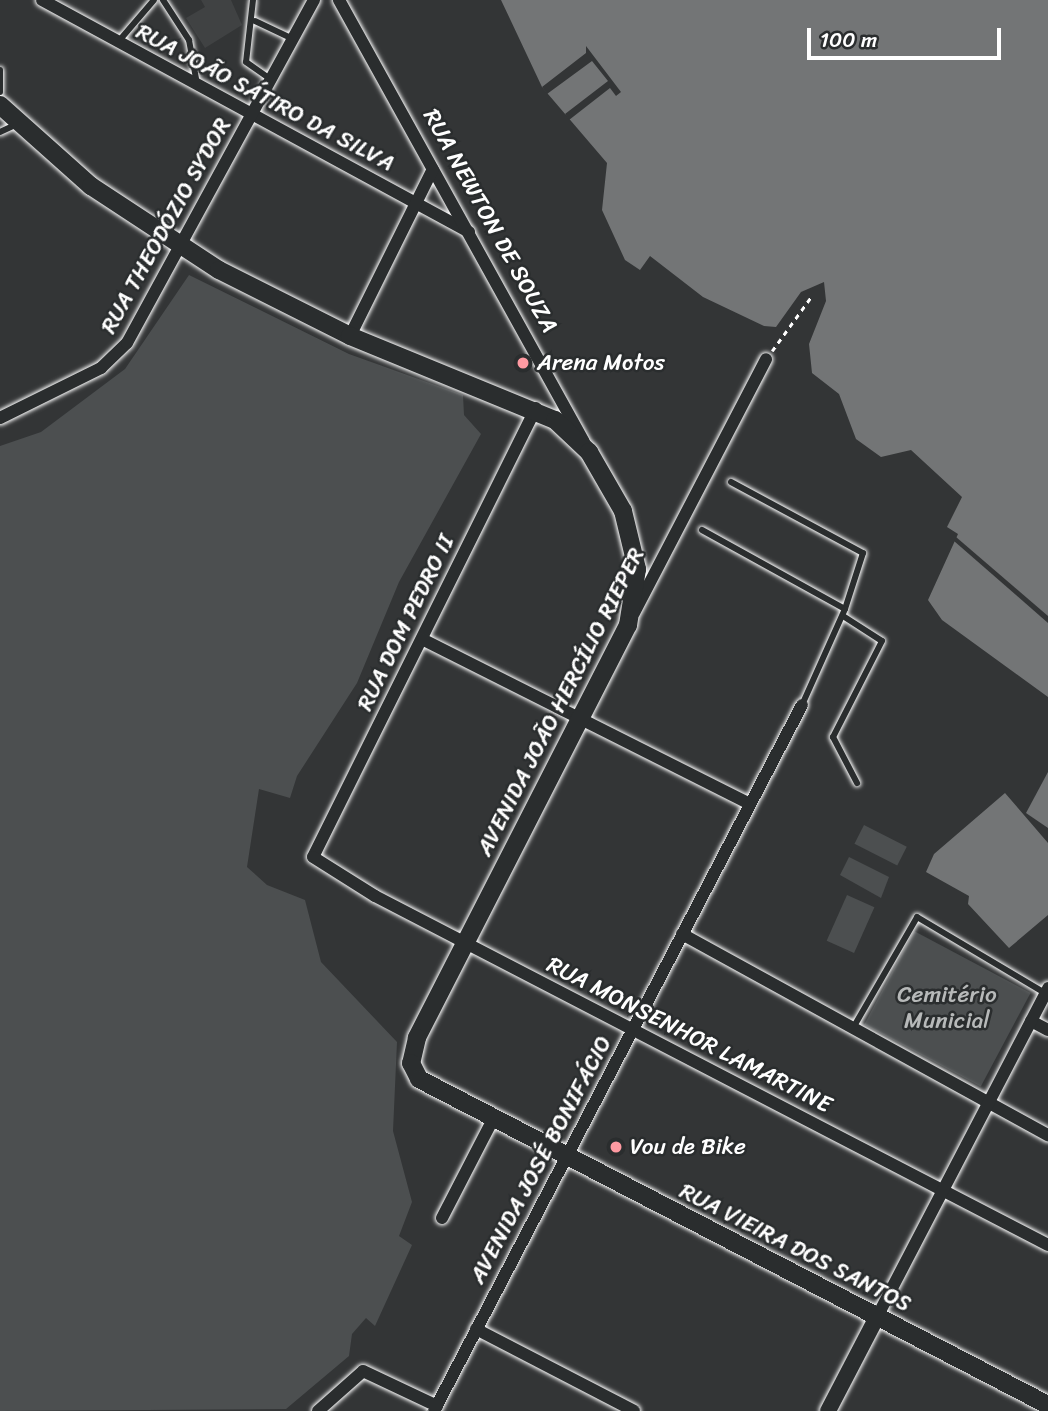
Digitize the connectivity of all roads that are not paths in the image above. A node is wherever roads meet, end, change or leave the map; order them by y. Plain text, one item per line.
1 (41, 0) edge
2 (154, 0) edge
3 (163, 0) edge
4 (253, 0) edge
5 (314, 0) edge
6 (339, 0) edge
7 (255, 21) junction
8 (293, 39) junction
9 (118, 42) junction
10 (0, 70) edge
11 (271, 80) junction
12 (197, 85) junction
13 (0, 92) edge
14 (0, 105) edge
15 (252, 114) junction
16 (18, 123) junction
17 (0, 132) edge
18 (433, 169) junction
19 (416, 203) junction
20 (469, 232) junction
21 (180, 248) junction
22 (350, 336) junction
23 (766, 359) road end
24 (536, 408) junction
25 (0, 418) edge
26 (589, 452) junction
27 (731, 482) dead end
28 (702, 530) dead end
29 (844, 612) junction
30 (628, 625) junction
31 (422, 639) junction
32 (802, 705) joint
33 (580, 718) junction
34 (857, 783) dead end
35 (750, 804) junction
36 (313, 858) joint
37 (682, 934) junction
38 (466, 943) junction
39 (1047, 991) edge
40 (1031, 1021) junction
41 (853, 1028) junction
42 (633, 1030) junction
43 (1048, 1030) edge
44 (414, 1071) joint
45 (988, 1103) junction
46 (492, 1121) junction
47 (1048, 1136) edge
48 (566, 1158) junction
49 (943, 1191) junction
50 (442, 1218) dead end
51 (1048, 1245) edge
52 (877, 1317) junction
53 (476, 1329) junction
54 (1048, 1405) edge
55 (435, 1408) edge
56 (318, 1411) edge
57 (634, 1411) edge
58 (828, 1411) edge

1 - 9 street, RUA JOÃO SÁTIRO DA SILVA
2 - 9 lane
3 - 12 lane
4 - 7 lane
5 - 8 street, RUA THEODÓZIO SYDOR
6 - 18 street, RUA NEWTON DE SOUZA
7 - 8 lane
7 - 11 lane
8 - 11 street, RUA THEODÓZIO SYDOR
9 - 12 street, RUA JOÃO SÁTIRO DA SILVA
10 - 13 lane
11 - 15 street, RUA THEODÓZIO SYDOR
12 - 15 street, RUA JOÃO SÁTIRO DA SILVA
14 - 16 main road
15 - 19 street, RUA JOÃO SÁTIRO DA SILVA
15 - 21 street, RUA THEODÓZIO SYDOR
16 - 17 lane
16 - 21 main road
18 - 19 street
18 - 20 street, RUA NEWTON DE SOUZA
19 - 20 street, RUA JOÃO SÁTIRO DA SILVA
19 - 22 street
20 - 26 street, RUA NEWTON DE SOUZA
21 - 22 main road
21 - 25 street, RUA THEODÓZIO SYDOR
22 - 24 main road
23 - 30 street, AVENIDA JOÃO HERCÍLIO RIEPER
24 - 26 main road
24 - 31 street, RUA DOM PEDRO II
26 - 30 main road, RUA NEWTON DE SOUZA
27 - 29 lane
28 - 29 lane
29 - 32 lane
29 - 34 lane
30 - 33 main road, AVENIDA JOÃO HERCÍLIO RIEPER
31 - 33 street
31 - 36 street, RUA DOM PEDRO II
32 - 35 street, AVENIDA JOSÉ BONIFÁCIO
33 - 35 street
33 - 38 main road, AVENIDA JOÃO HERCÍLIO RIEPER
35 - 37 street, AVENIDA JOSÉ BONIFÁCIO
36 - 38 street, RUA MONSENHOR LAMARTINE
37 - 41 street
37 - 42 street, AVENIDA JOSÉ BONIFÁCIO
38 - 42 street, RUA MONSENHOR LAMARTINE
38 - 44 main road, AVENIDA JOÃO HERCÍLIO RIEPER
39 - 40 street
39 - 41 lane
40 - 43 street
40 - 45 street
41 - 45 street
42 - 48 street, AVENIDA JOSÉ BONIFÁCIO
42 - 49 street, RUA MONSENHOR LAMARTINE
44 - 46 main road, RUA VIEIRA DOS SANTOS
45 - 47 street
45 - 49 street
46 - 48 main road, RUA VIEIRA DOS SANTOS
46 - 50 street
48 - 52 main road, RUA VIEIRA DOS SANTOS
48 - 53 street, AVENIDA JOSÉ BONIFÁCIO
49 - 51 street, RUA MONSENHOR LAMARTINE
49 - 52 street
52 - 54 main road, RUA VIEIRA DOS SANTOS
52 - 58 street
53 - 55 street, AVENIDA JOSÉ BONIFÁCIO
53 - 57 street
55 - 56 street

